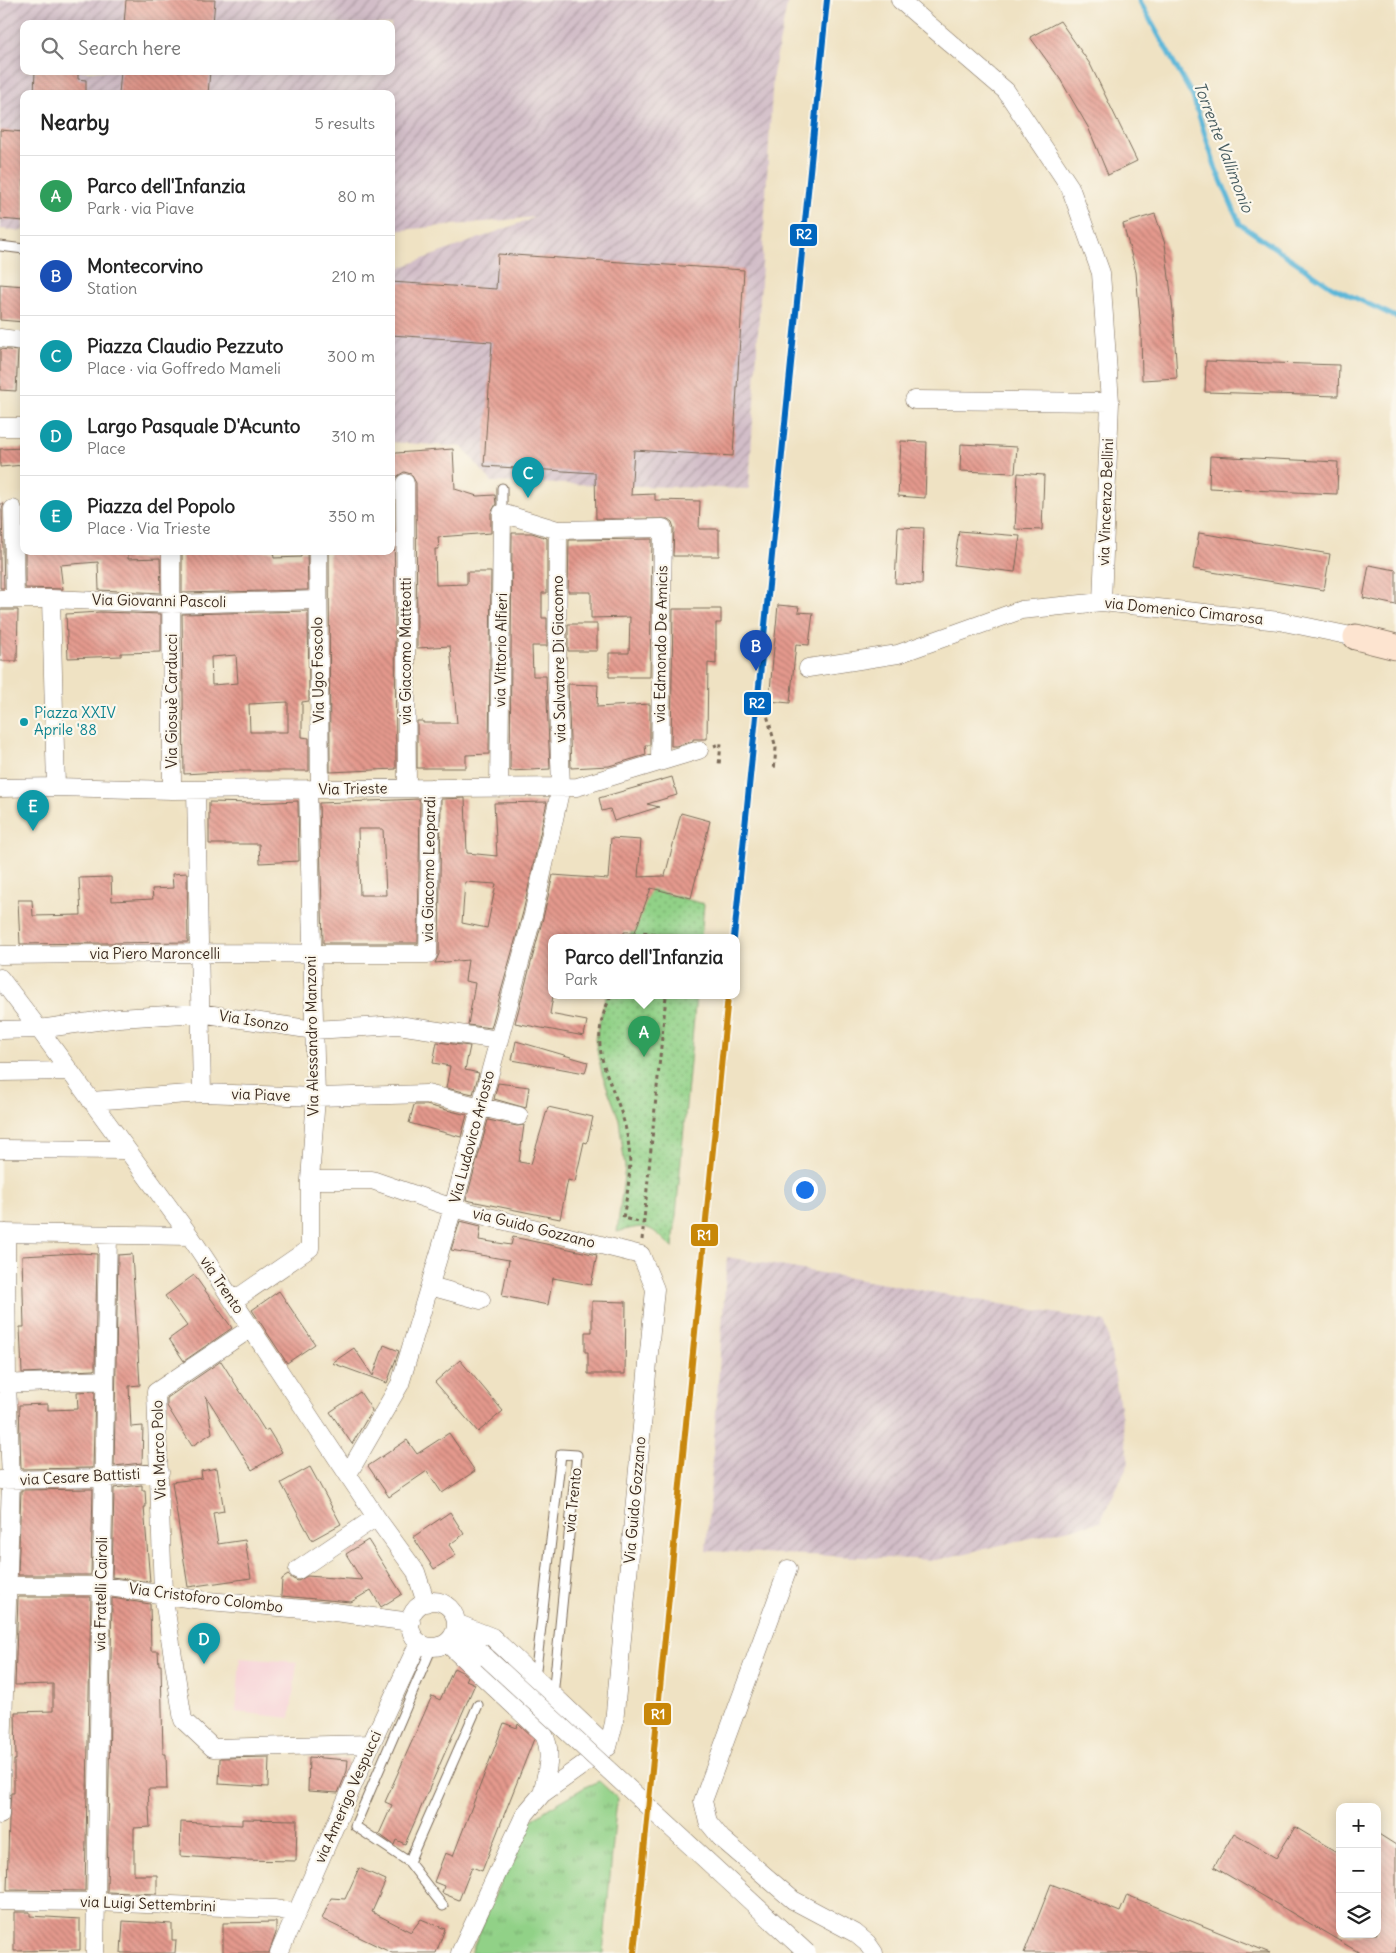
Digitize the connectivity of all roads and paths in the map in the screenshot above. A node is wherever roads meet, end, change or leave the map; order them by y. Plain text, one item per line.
1 (903, 2) edge
2 (0, 246) edge
3 (20, 248) edge
4 (0, 338) edge
5 (20, 340) edge
6 (914, 400) dead end
7 (1110, 402) junction
8 (20, 424) edge
9 (0, 427) edge
10 (405, 483) dead end
11 (502, 488) dead end
12 (13, 509) dead end
13 (502, 513) junction
14 (558, 530) junction
15 (171, 555) edge
16 (318, 555) edge
17 (51, 598) junction
18 (8, 599) edge
19 (318, 600) junction
20 (1102, 602) junction
21 (172, 604) junction
22 (1356, 637) joint
23 (1396, 647) edge
24 (808, 668) dead end
25 (765, 694) dead end
26 (721, 743) dead end
27 (699, 750) dead end
28 (660, 761) junction
29 (719, 765) dead end
30 (774, 771) dead end
31 (56, 787) junction
32 (561, 787) junction
33 (0, 788) edge
34 (407, 788) junction
35 (431, 788) junction
36 (499, 788) junction
37 (314, 789) junction
38 (172, 790) junction
39 (196, 790) junction
40 (641, 934) edge
41 (658, 934) edge
42 (199, 953) junction
43 (311, 954) junction
44 (0, 955) edge
45 (0, 978) edge
46 (609, 999) edge
47 (666, 999) edge
48 (200, 1013) junction
49 (39, 1029) junction
50 (0, 1030) edge
51 (314, 1030) junction
52 (498, 1040) junction
53 (69, 1071) junction
54 (0, 1072) edge
55 (202, 1093) junction
56 (316, 1097) junction
57 (91, 1101) junction
58 (480, 1108) junction
59 (519, 1116) dead end
60 (0, 1149) edge
61 (126, 1150) junction
62 (310, 1180) junction
63 (453, 1208) junction
64 (3, 1233) edge
65 (108, 1235) junction
66 (190, 1236) junction
67 (642, 1255) joint
68 (430, 1286) junction
69 (481, 1300) dead end
70 (233, 1301) junction
71 (251, 1328) junction
72 (105, 1380) junction
73 (3, 1384) edge
74 (160, 1472) junction
75 (348, 1474) junction
76 (103, 1478) junction
77 (6, 1480) edge
78 (376, 1517) junction
79 (788, 1569) dead end
80 (298, 1570) dead end
81 (4, 1586) edge
82 (102, 1586) junction
83 (163, 1593) junction
84 (426, 1603) junction
85 (411, 1622) junction
86 (442, 1638) junction
87 (535, 1678) junction
88 (553, 1696) junction
89 (478, 1705) dead end
90 (370, 1744) junction
91 (608, 1747) junction
92 (542, 1794) junction
93 (0, 1815) edge
94 (409, 1862) junction
95 (0, 1901) edge
96 (94, 1902) junction
97 (443, 1906) dead end
98 (296, 1913) junction
99 (870, 1950) edge
100 (94, 1953) edge
101 (279, 1953) edge
102 (460, 1953) edge
103 (807, 1953) edge

1 - 7 street, via Vincenzo Bellini
2 - 3 lane
4 - 5 street
6 - 7 street
7 - 20 street, via Vincenzo Bellini
8 - 9 street
10 - 34 street, via Giacomo Matteotti
11 - 13 lane
12 - 18 street
13 - 14 street
13 - 36 street, via Vittorio Alfieri
14 - 28 street, via Edmondo De Amicis
14 - 32 street, via Salvatore Di Giacomo
15 - 21 street, Via Giosuè Carducci
16 - 19 street, Via Ugo Foscolo
17 - 18 street, Via Giovanni Pascoli
17 - 21 street, Via Giovanni Pascoli
17 - 31 street
19 - 21 street, Via Giovanni Pascoli
19 - 37 street, Via Ugo Foscolo
20 - 22 street, via Domenico Cimarosa
20 - 24 street, via Domenico Cimarosa
21 - 38 street, Via Giosuè Carducci
22 - 23 street
25 - 30 path
26 - 29 path
27 - 28 street, Via Trieste
28 - 32 street, Via Trieste
31 - 33 street, Via Trieste
31 - 38 street, Via Trieste
32 - 36 street, Via Trieste
32 - 52 street, Via Ludovico Ariosto
34 - 35 street, Via Trieste
34 - 37 street, Via Trieste
35 - 36 street, Via Trieste
35 - 43 street, via Giacomo Leopardi
37 - 39 street, Via Trieste
37 - 43 street, Via Alessandro Manzoni
38 - 39 street, Via Trieste
39 - 42 street
40 - 41 path
42 - 43 street, via Piero Maroncelli
42 - 44 street, via Piero Maroncelli
42 - 48 street
43 - 51 street, Via Alessandro Manzoni
45 - 49 street, via Trento
46 - 47 path
48 - 49 street, Via Isonzo
48 - 51 street, Via Isonzo
48 - 55 street
49 - 50 street, Via Isonzo
49 - 53 street, via Trento
51 - 52 street, Via Isonzo
51 - 56 street, Via Alessandro Manzoni
52 - 58 street, Via Ludovico Ariosto
53 - 54 street
53 - 57 street, via Trento
55 - 56 street, via Piave
55 - 57 street, via Piave
56 - 58 street, via Piave
56 - 62 street, Via Alessandro Manzoni
57 - 61 street, via Trento
58 - 59 street, via Piave
58 - 63 street, Via Ludovico Ariosto
60 - 61 street
61 - 66 street, via Trento
62 - 63 street, via Guido Gozzano
62 - 70 street, Via Alessandro Manzoni
63 - 67 street, via Guido Gozzano
63 - 68 street, Via Ludovico Ariosto
64 - 65 street
64 - 73 street
65 - 66 street
65 - 72 street, via Fratelli Cairoli
66 - 70 street, via Trento
67 - 91 street, Via Guido Gozzano
68 - 69 street
68 - 75 street, Via Ludovico Ariosto
70 - 71 street, via Trento
71 - 74 street, Via Marco Polo
71 - 75 street, via Trento
72 - 73 street
72 - 76 street, via Fratelli Cairoli
73 - 77 street
74 - 76 street, via Cesare Battisti
74 - 83 street, Via Marco Polo
75 - 78 street, via Trento
76 - 77 street, via Cesare Battisti
76 - 82 street, via Fratelli Cairoli
77 - 81 street
78 - 80 street
78 - 84 street, via Trento
79 - 99 street
81 - 82 street, Via Cristoforo Colombo
81 - 93 street
82 - 83 street, Via Cristoforo Colombo
82 - 96 street, via Fratelli Cairoli
83 - 85 street, Via Cristoforo Colombo
83 - 90 street, Via Marco Polo
84 - 85 street
84 - 86 street
85 - 86 street
86 - 87 street
86 - 90 street, via Amerigo Vespucci
86 - 92 street
86 - 94 lane
86 - 103 street, bridge
87 - 88 street
87 - 88 lane, via Trento
88 - 91 street
89 - 94 lane
90 - 98 street, via Amerigo Vespucci
91 - 92 street
92 - 102 street
94 - 97 lane
95 - 96 street, via Luigi Settembrini
96 - 98 street, via Luigi Settembrini
96 - 100 street, via Fratelli Cairoli
98 - 101 street, via Amerigo Vespucci

